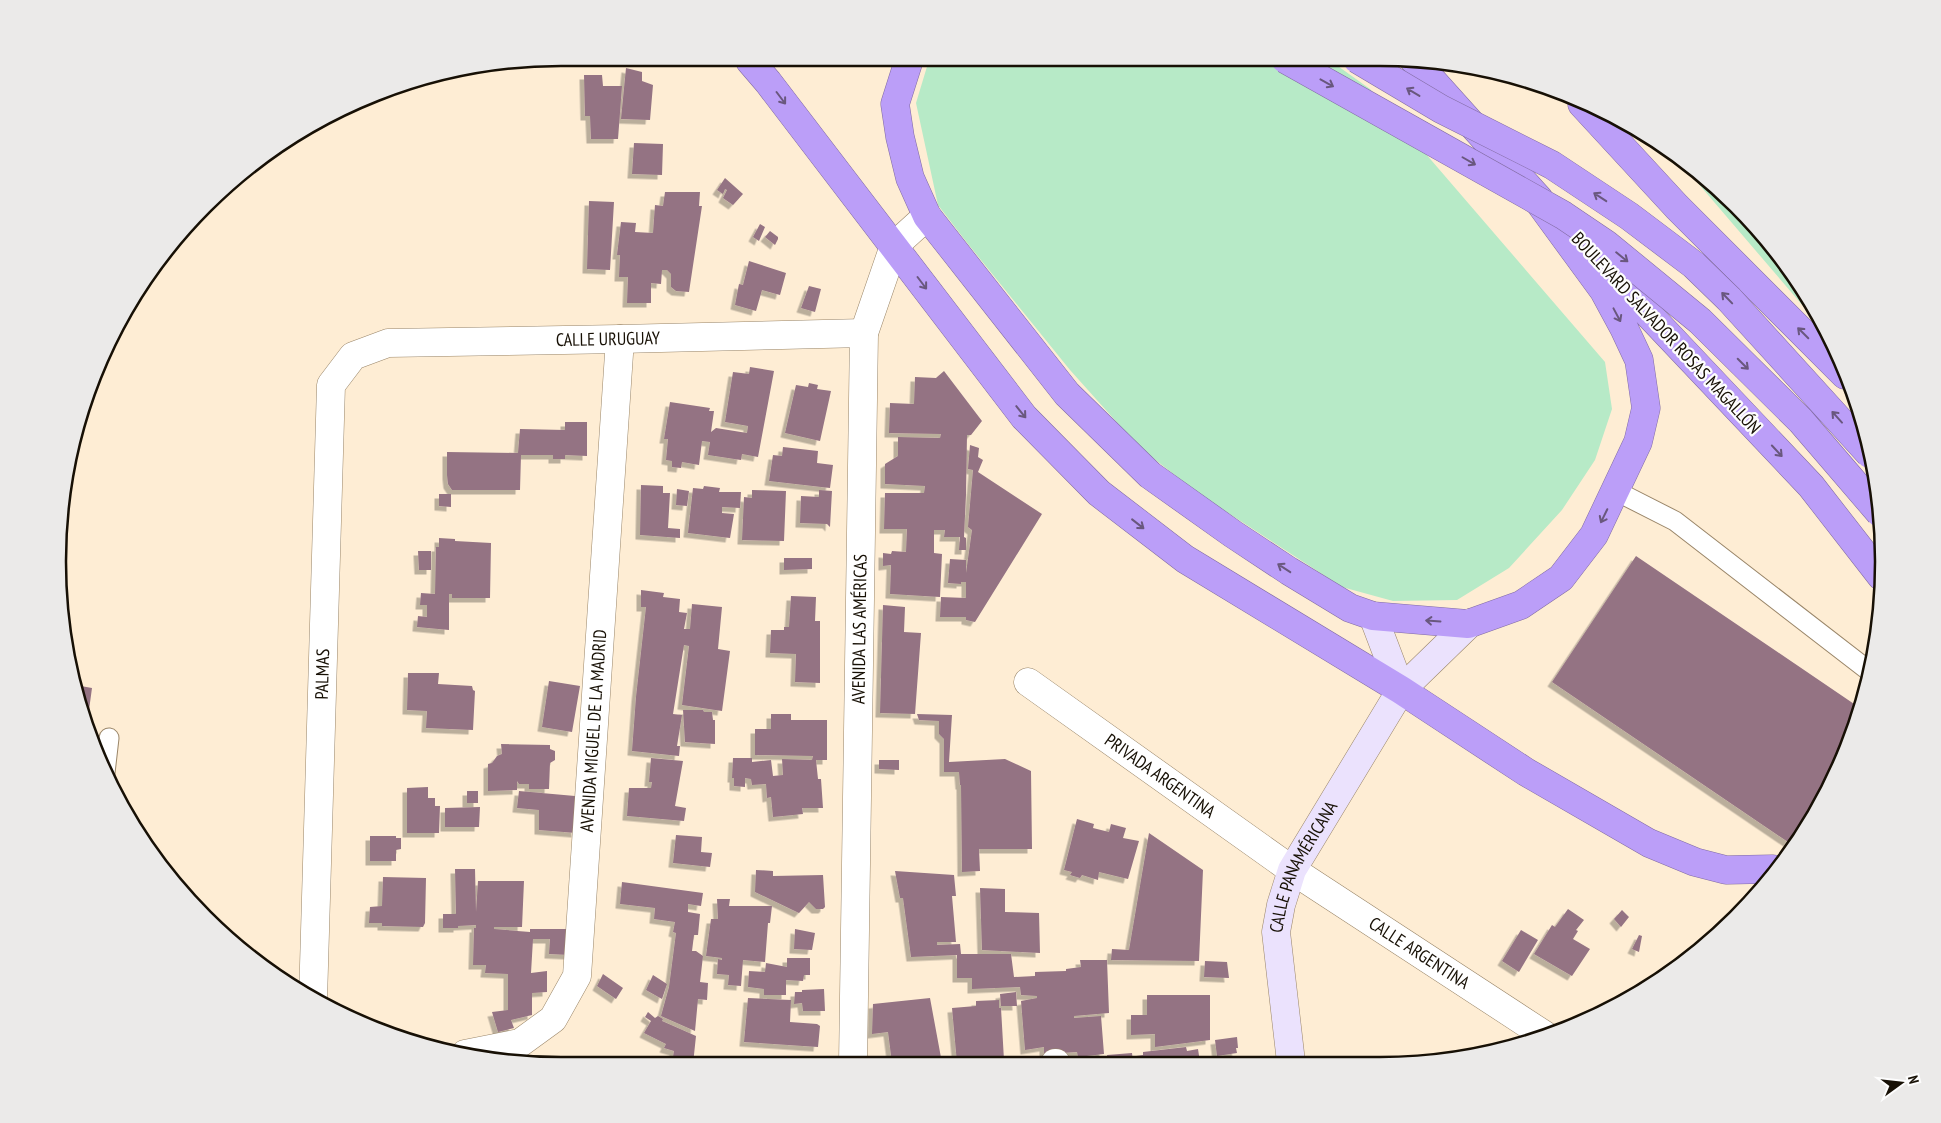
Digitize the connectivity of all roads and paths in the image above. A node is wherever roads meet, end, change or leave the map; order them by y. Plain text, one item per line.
1 (754, 66) edge
2 (907, 66) edge
3 (1297, 66) edge
4 (1369, 66) edge
5 (1421, 68) edge
6 (1591, 113) edge
7 (1530, 189) junction
8 (927, 216) junction
9 (894, 246) junction
10 (864, 333) junction
11 (620, 339) junction
12 (353, 356) joint
13 (1832, 362) edge
14 (1860, 443) edge
15 (1616, 491) junction
16 (1872, 503) edge
17 (1875, 568) edge
18 (1373, 616) junction
19 (1470, 624) junction
20 (1863, 666) edge
21 (1028, 682) dead end
22 (1401, 690) junction
23 (109, 738) dead end
24 (107, 757) edge
25 (1767, 869) edge
26 (1292, 870) junction
27 (313, 990) edge
28 (1538, 1030) edge
29 (483, 1050) edge
30 (853, 1057) edge
31 (1290, 1057) edge

1 -> 9 highway
2 - 8 highway
3 -> 16 highway, bridge
14 -> 4 highway, bridge
5 - 7 highway, BOULEVARD SALVADOR ROSAS MAGALLÓN
13 -> 6 highway
7 -> 15 highway
7 -> 17 highway, BOULEVARD SALVADOR ROSAS MAGALLÓN
8 - 9 street, AVENIDA LAS AMÉRICAS
18 -> 8 highway
9 - 10 street, AVENIDA LAS AMÉRICAS
9 -> 22 highway
10 - 11 street, CALLE URUGUAY
10 - 30 street, AVENIDA LAS AMÉRICAS
11 - 12 street, CALLE URUGUAY
11 - 29 street, AVENIDA MIGUEL DE LA MADRID
12 - 27 street, PALMAS
15 -> 19 highway
15 - 20 lane
19 -> 18 highway
18 - 22 main road
19 - 22 main road, CALLE PANAMÉRICANA
21 - 26 street, PRIVADA ARGENTINA
22 - 25 highway
22 - 26 main road, CALLE PANAMÉRICANA
23 - 24 lane
26 - 28 street, CALLE ARGENTINA
26 - 31 main road, CALLE PANAMÉRICANA

